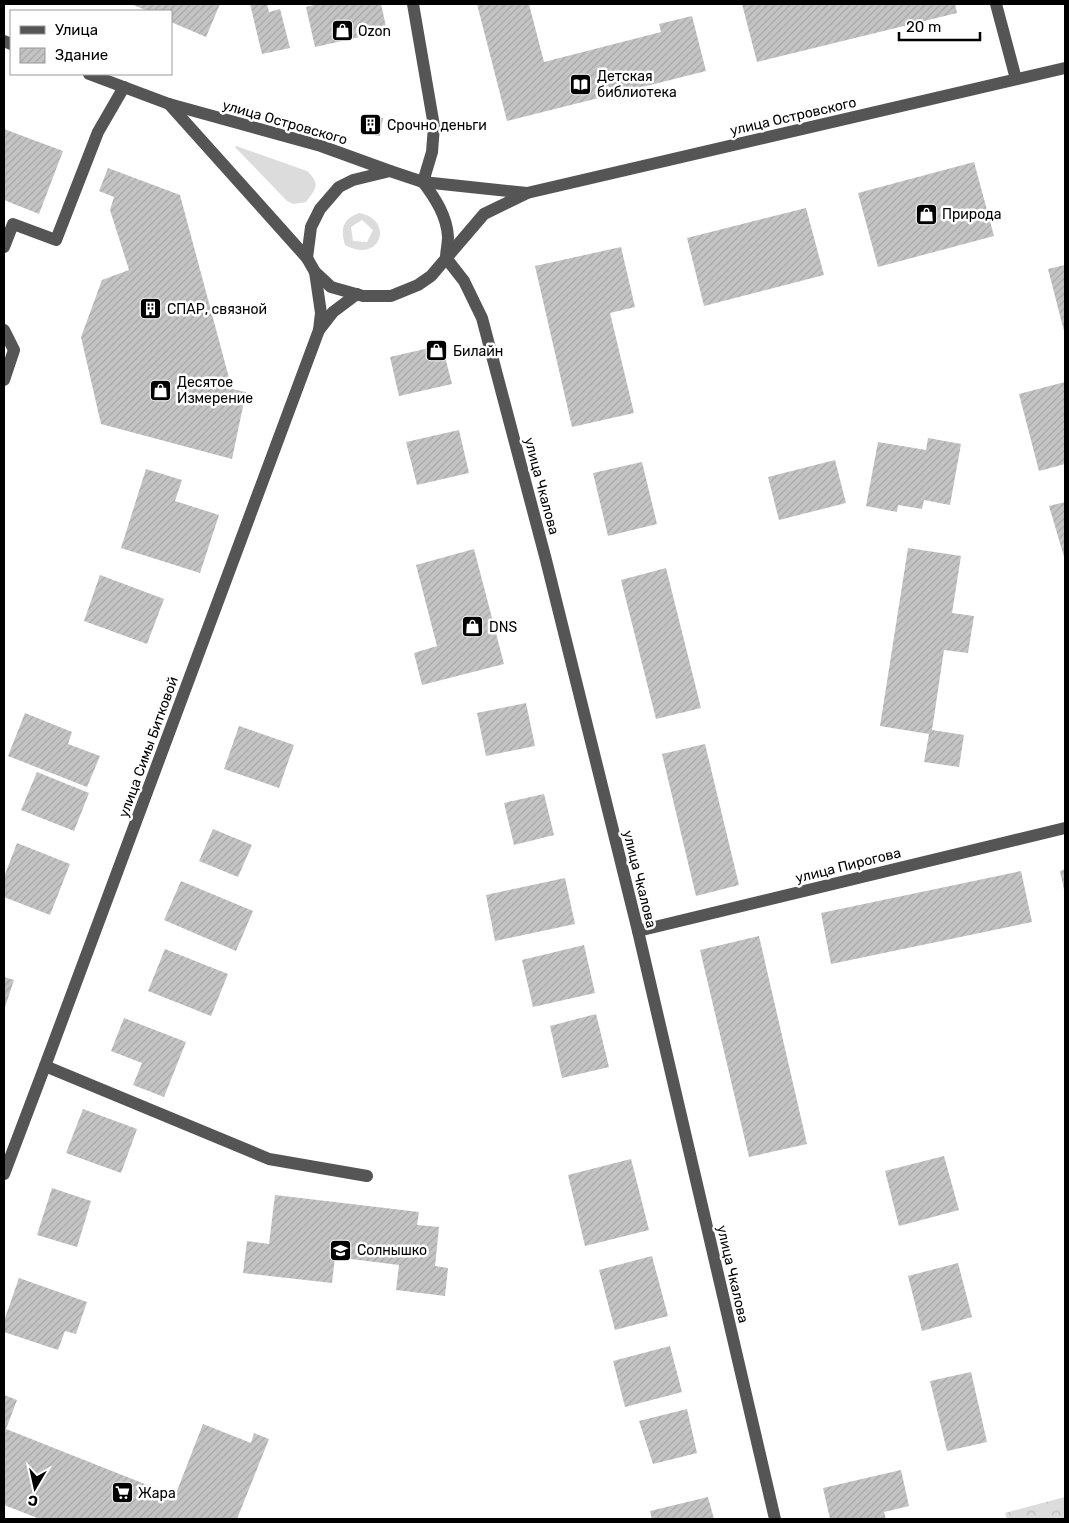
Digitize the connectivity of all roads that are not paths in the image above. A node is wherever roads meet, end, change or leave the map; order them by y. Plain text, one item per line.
1 (413, 4) edge
2 (996, 4) edge
3 (1065, 68) edge
4 (92, 75) edge
5 (1016, 79) junction
6 (124, 87) junction
7 (169, 104) junction
8 (390, 171) junction
9 (424, 182) junction
10 (527, 193) junction
11 (4, 247) edge
12 (307, 258) junction
13 (446, 258) junction
14 (315, 272) junction
15 (357, 294) junction
16 (4, 330) edge
17 (319, 330) junction
18 (4, 380) edge
19 (1065, 828) edge
20 (638, 932) junction
21 (45, 1066) junction
22 (4, 1174) edge
23 (367, 1176) dead end
24 (775, 1519) edge

1 - 9 street
2 - 5 street
3 - 5 street, улица Островского
4 - 6 street, улица Островского
5 - 10 street, улица Островского
6 - 7 street, улица Островского
6 - 11 street
7 - 8 street, улица Островского
7 - 12 street, улица Островского
8 - 9 street
8 - 12 street
9 - 10 street, улица Островского
9 - 13 street
10 - 13 street, улица Островского
12 - 14 street
13 - 15 street
13 - 20 street, улица Чкалова
14 - 15 street
14 - 17 street
15 - 17 street
16 - 18 street
17 - 21 street, улица Симы Битковой
19 - 20 street, улица Пирогова
20 - 24 street, улица Чкалова
21 - 22 street, улица Симы Битковой
21 - 23 street

